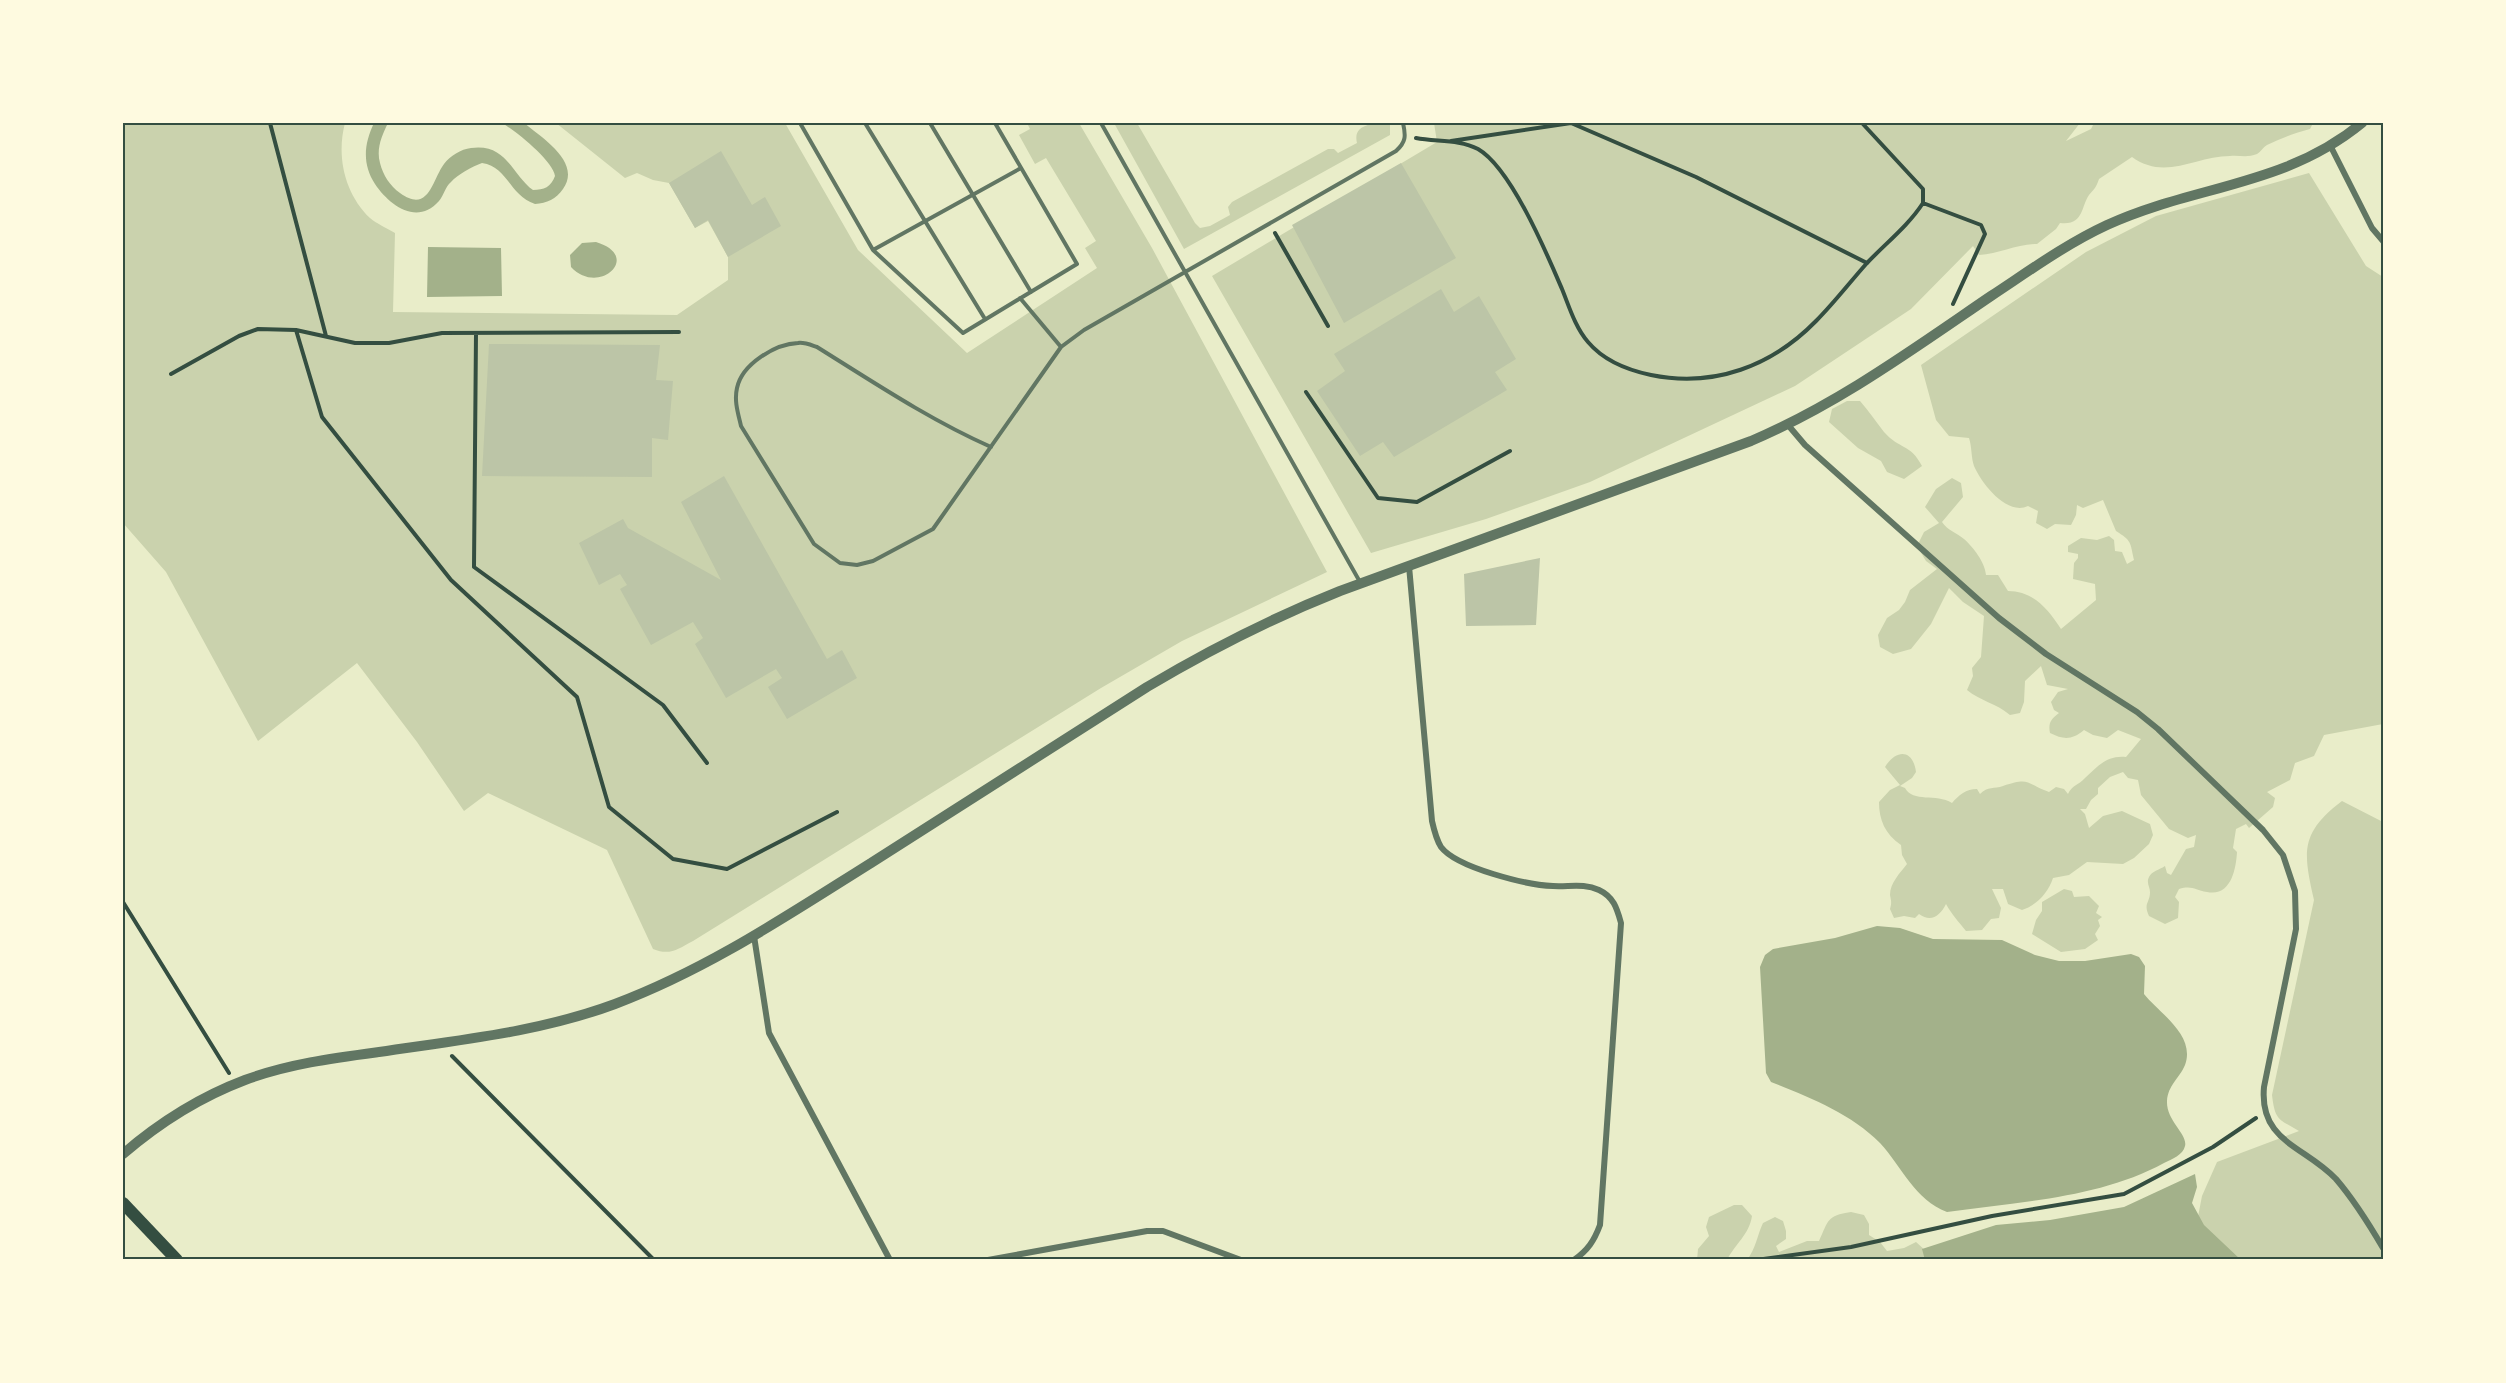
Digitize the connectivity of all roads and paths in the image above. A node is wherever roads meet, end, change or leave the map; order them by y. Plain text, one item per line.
1 (270, 123) edge
2 (800, 123) edge
3 (865, 123) edge
4 (930, 123) edge
5 (995, 123) edge
6 (1101, 123) edge
7 (1403, 123) edge
8 (1862, 123) edge
9 (2362, 123) edge
10 (1406, 137) junction
11 (1445, 142) junction
12 (2331, 147) junction
13 (1021, 168) junction
14 (973, 194) junction
15 (1923, 203) junction
16 (925, 221) junction
17 (1275, 233) dead end
18 (2383, 241) edge
19 (873, 250) junction
20 (1867, 263) junction
21 (1183, 272) junction
22 (1031, 292) junction
23 (1020, 298) junction
24 (985, 320) junction
25 (1328, 326) dead end
26 (1942, 329) junction
27 (296, 330) junction
28 (679, 332) dead end
29 (476, 333) junction
30 (326, 336) junction
31 (1061, 347) junction
32 (171, 374) dead end
33 (1306, 392) dead end
34 (1788, 425) junction
35 (991, 447) junction
36 (1510, 451) dead end
37 (1409, 565) junction
38 (1360, 583) junction
39 (707, 763) dead end
40 (837, 812) dead end
41 (123, 902) edge
42 (754, 936) junction
43 (439, 1043) junction
44 (236, 1084) junction
45 (2265, 1112) junction
46 (123, 1154) edge
47 (123, 1203) edge
48 (2383, 1248) edge
49 (177, 1260) edge
50 (654, 1260) edge
51 (890, 1260) edge
52 (988, 1260) edge
53 (1241, 1260) edge
54 (1574, 1260) edge
55 (1756, 1260) edge

1 - 30 path
2 - 19 lane
3 - 16 lane
4 - 14 lane
5 - 13 lane
6 - 21 lane
7 - 10 lane
8 - 15 path
9 - 12 street
10 - 11 path
10 - 21 lane
11 - 20 path
11 - 20 path
12 - 18 street
12 - 26 street
13 - 14 lane
13 - 22 lane
14 - 16 lane
14 - 22 lane
15 - 20 path
15 - 26 path
16 - 19 lane
16 - 24 lane
17 - 25 path
19 - 24 lane
21 - 31 lane
21 - 38 lane
22 - 23 lane
23 - 24 lane
23 - 31 lane
26 - 34 street
27 - 30 path
27 - 32 path
27 - 40 path
28 - 29 path
29 - 30 path
29 - 39 path
31 - 35 lane
33 - 36 path
34 - 37 street
34 - 45 street
35 - 35 lane
37 - 38 street
37 - 54 street
38 - 42 street
41 - 44 path
42 - 43 street
42 - 51 street
43 - 44 street
43 - 50 path
44 - 46 street
45 - 48 street
45 - 55 path
47 - 49 main road
52 - 53 street

